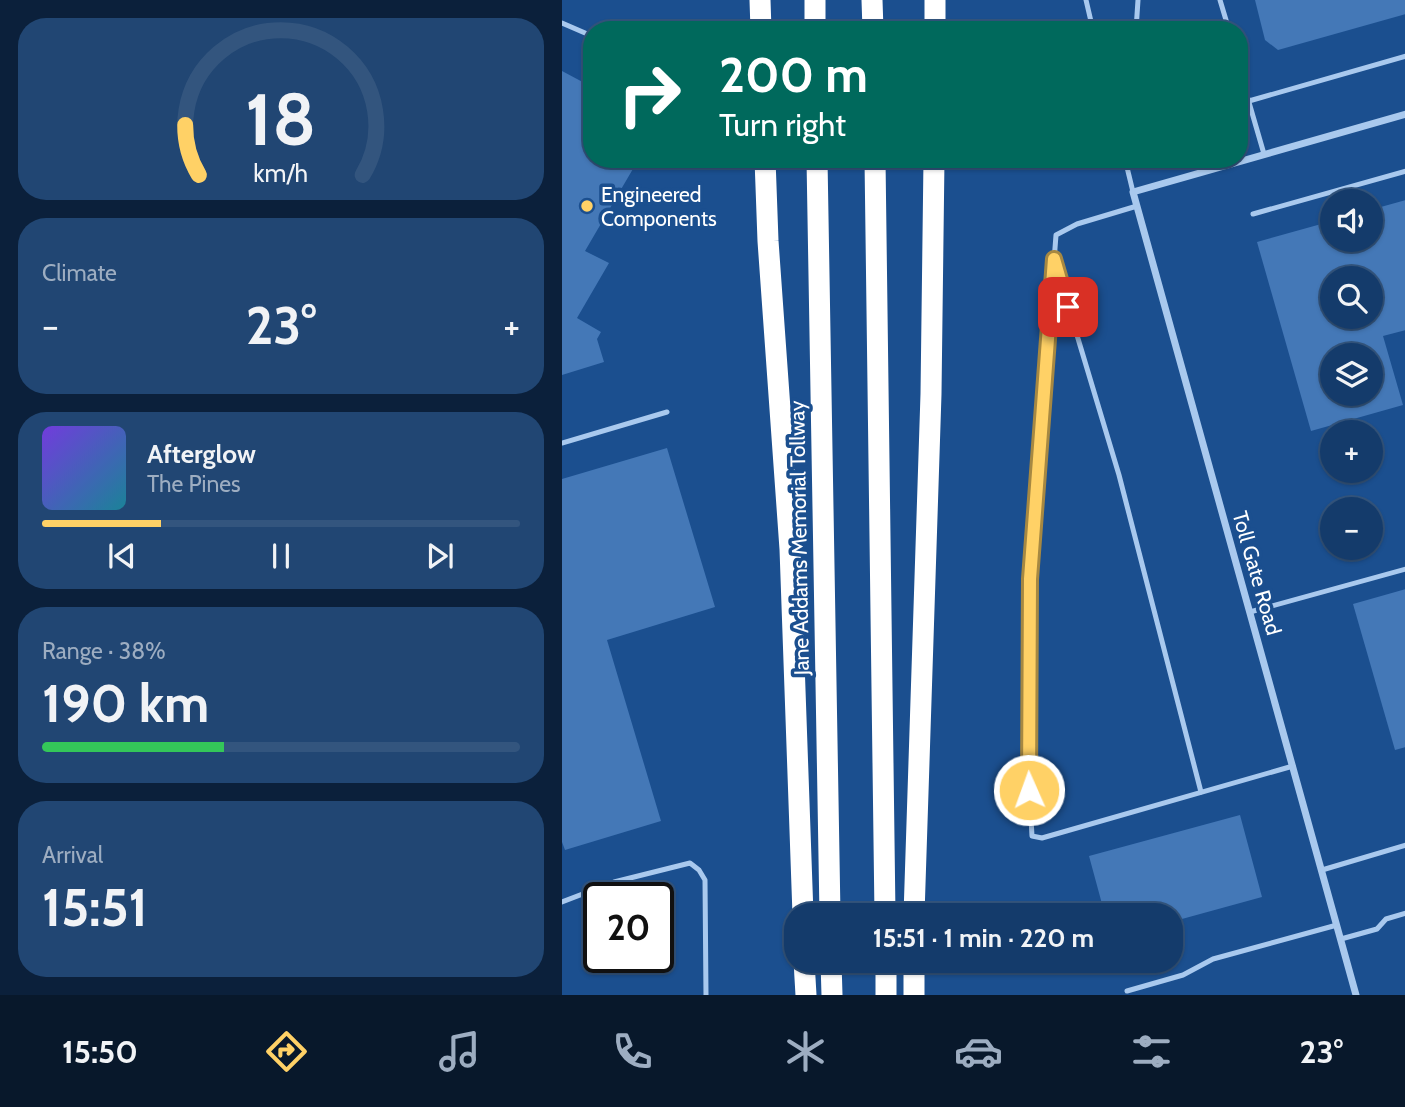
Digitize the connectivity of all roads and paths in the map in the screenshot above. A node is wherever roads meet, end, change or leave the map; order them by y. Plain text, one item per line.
1 (760, 0) edge
2 (815, 0) edge
3 (872, 0) edge
4 (935, 0) edge
5 (1086, 0) edge
6 (1138, 0) edge
7 (1220, 0) edge
8 (761, 21) edge
9 (815, 21) edge
10 (873, 21) edge
11 (935, 21) edge
12 (1091, 21) edge
13 (1137, 21) edge
14 (1226, 21) edge
15 (562, 23) edge
16 (583, 32) edge
17 (1405, 56) edge
18 (1248, 98) edge
19 (1249, 101) junction
20 (1405, 114) edge
21 (1264, 155) junction
22 (1248, 160) edge
23 (765, 168) edge
24 (818, 168) edge
25 (875, 168) edge
26 (934, 168) edge
27 (1127, 168) edge
28 (1218, 168) edge
29 (1405, 171) edge
30 (1133, 192) junction
31 (1137, 206) junction
32 (1253, 215) dead end
33 (1054, 259) junction
34 (667, 412) dead end
35 (562, 443) edge
36 (1405, 569) edge
37 (1250, 612) junction
38 (1293, 765) junction
39 (1201, 792) junction
40 (1405, 845) edge
41 (1322, 870) junction
42 (562, 902) edge
43 (803, 903) edge
44 (830, 903) edge
45 (885, 903) edge
46 (914, 903) edge
47 (1405, 913) edge
48 (1337, 925) junction
49 (1341, 939) junction
50 (805, 973) edge
51 (831, 973) edge
52 (886, 973) edge
53 (914, 973) edge
54 (1127, 991) dead end
55 (1356, 994) edge
56 (706, 995) edge
57 (806, 995) edge
58 (832, 995) edge
59 (886, 995) edge
60 (914, 995) edge
61 (1346, 995) edge

1 - 8 highway
2 - 9 highway
3 - 10 highway
4 - 11 highway
5 - 12 lane
6 - 13 lane
7 - 14 lane
15 - 16 lane
17 - 19 lane
18 - 19 lane
19 - 21 lane
20 - 21 street
21 - 22 street
23 - 43 highway
24 - 44 highway, Jane Addams Memorial Tollway
25 - 45 highway
26 - 46 highway
27 - 30 lane, Toll Gate Road
28 - 30 street
29 - 32 lane
30 - 31 street, Toll Gate Road
31 - 33 lane
31 - 37 street, Toll Gate Road
33 - 39 lane
33 - 39 lane
34 - 35 lane
36 - 37 lane
37 - 38 street, Toll Gate Road
38 - 39 lane
38 - 41 street, Toll Gate Road
40 - 41 lane
41 - 48 street, Toll Gate Road
42 - 56 lane
47 - 49 lane
48 - 49 street, Toll Gate Road
48 - 54 lane
49 - 55 street, Toll Gate Road
50 - 57 highway
51 - 58 highway
52 - 59 highway
53 - 60 highway
55 - 61 lane

